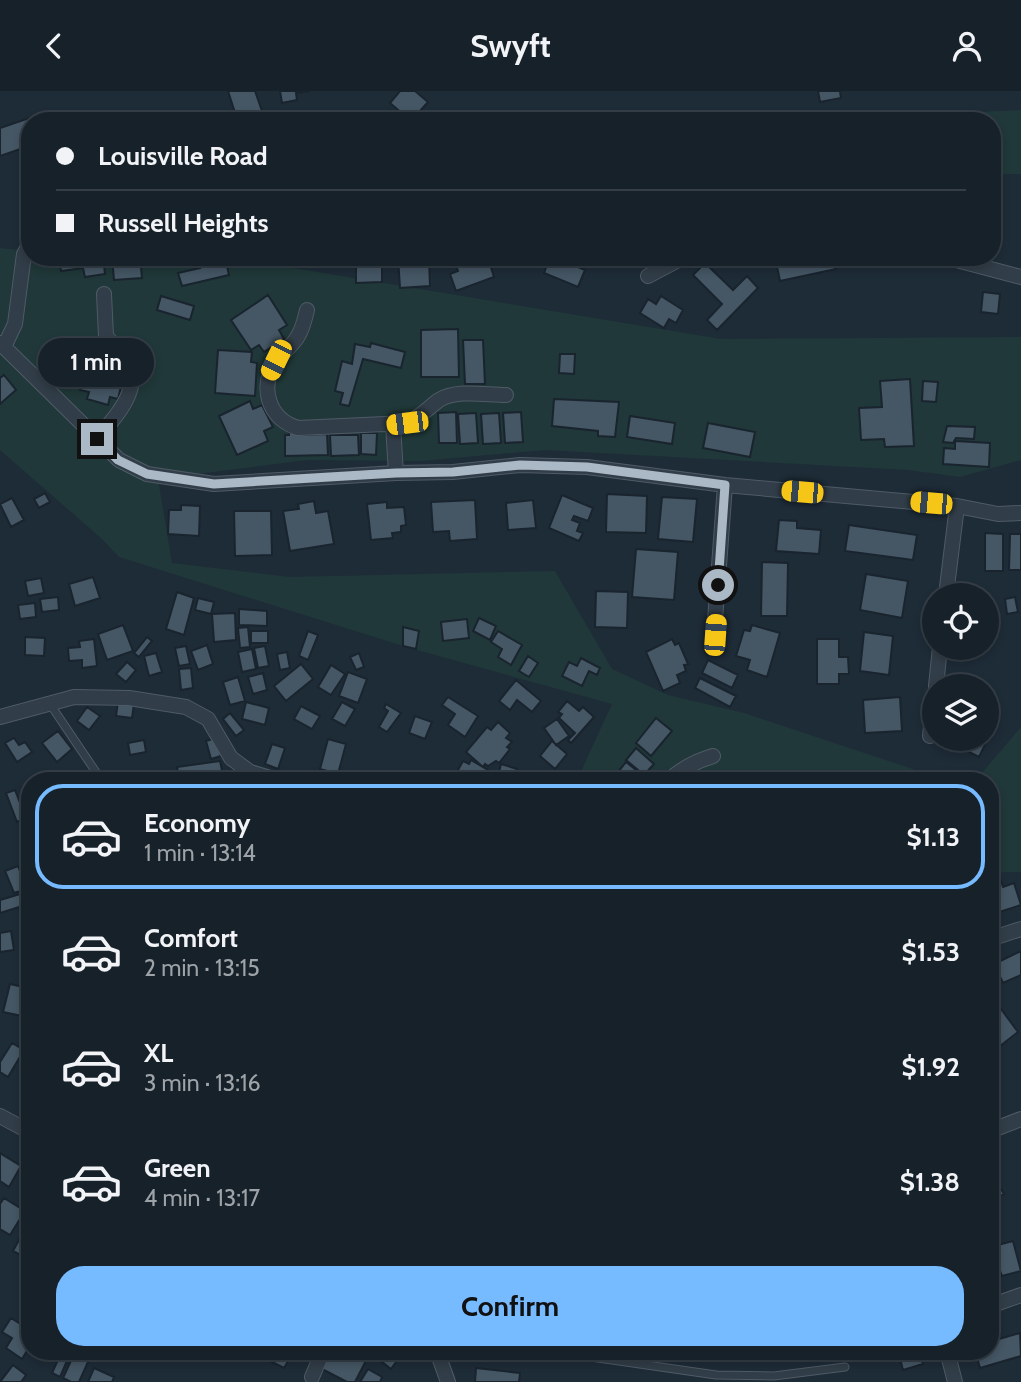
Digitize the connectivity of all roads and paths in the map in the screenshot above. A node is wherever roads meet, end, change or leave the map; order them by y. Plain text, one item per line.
1 (22, 266) edge
2 (666, 266) edge
3 (979, 266) edge
4 (648, 275) dead end
5 (1021, 277) edge
6 (104, 295) dead end
7 (307, 310) dead end
8 (2, 345) edge
9 (506, 395) dead end
10 (393, 425) junction
11 (97, 439) junction
12 (396, 473) junction
13 (725, 485) junction
14 (957, 506) junction
15 (1021, 513) edge
16 (947, 583) edge
17 (715, 635) dead end
18 (49, 703) junction
19 (0, 717) edge
20 (713, 756) dead end
21 (96, 772) edge
22 (250, 772) edge
23 (678, 772) edge
24 (1021, 929) edge
25 (999, 936) edge
26 (0, 1116) edge
27 (1021, 1119) edge
28 (21, 1127) edge
29 (999, 1128) edge
30 (1021, 1295) edge
31 (999, 1303) edge
32 (319, 1360) edge
33 (440, 1360) edge
34 (612, 1360) edge
35 (949, 1360) edge
36 (845, 1367) dead end
37 (312, 1377) dead end
38 (448, 1382) edge
39 (955, 1382) edge

1 - 8 street
2 - 4 street
3 - 5 street
6 - 11 street
7 - 10 street
8 - 11 street
9 - 10 street
10 - 12 street
11 - 12 street
12 - 13 street
13 - 14 street
13 - 17 street
14 - 15 street
14 - 16 street
18 - 19 street
18 - 21 lane
18 - 22 street
20 - 23 street
24 - 25 street
26 - 28 street
27 - 29 street
30 - 31 street
32 - 37 street
33 - 38 street
34 - 36 lane
35 - 39 street

